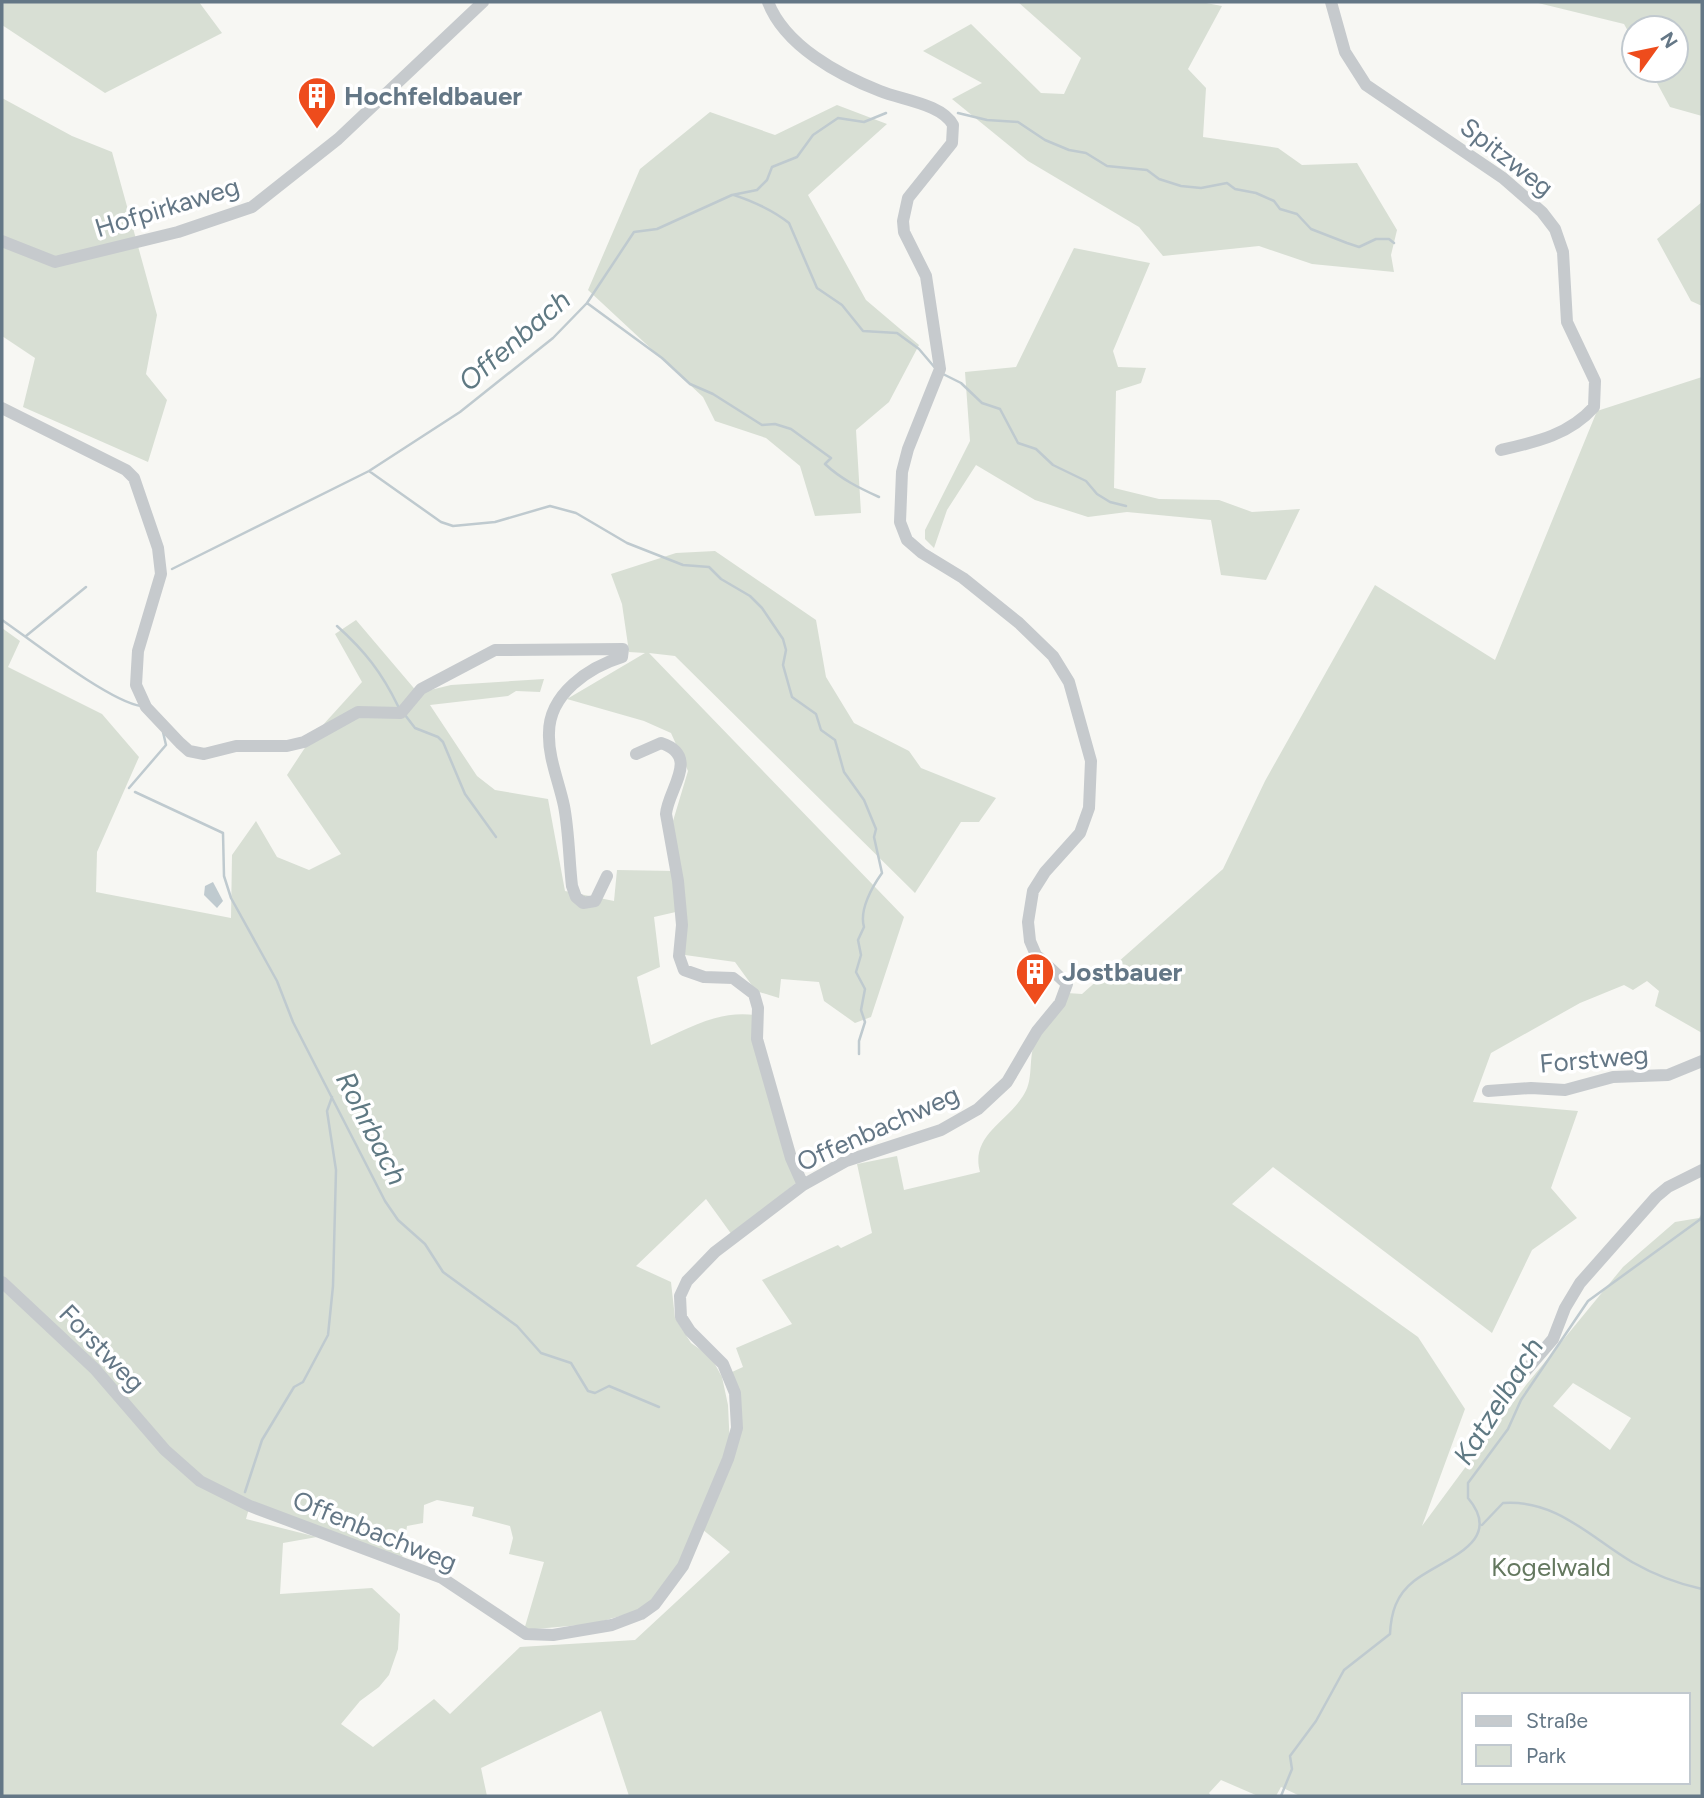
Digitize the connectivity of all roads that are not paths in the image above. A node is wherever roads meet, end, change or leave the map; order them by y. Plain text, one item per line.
1 (483, 2) edge
2 (768, 2) edge
3 (1331, 2) edge
4 (2, 241) edge
5 (2, 408) edge
6 (1501, 450) dead end
7 (636, 754) dead end
8 (607, 876) dead end
9 (1702, 1061) edge
10 (1488, 1091) dead end
11 (1702, 1170) edge
12 (803, 1185) junction
13 (2, 1282) edge
14 (1504, 1396) dead end
15 (165, 1450) joint

1 - 4 street, Hofpirkaweg
2 - 12 street, Offenbachweg
3 - 6 street, Spitzweg
5 - 8 street
7 - 12 street
9 - 10 street, Forstweg
11 - 14 street
12 - 15 street, Offenbachweg
13 - 15 street, Forstweg

